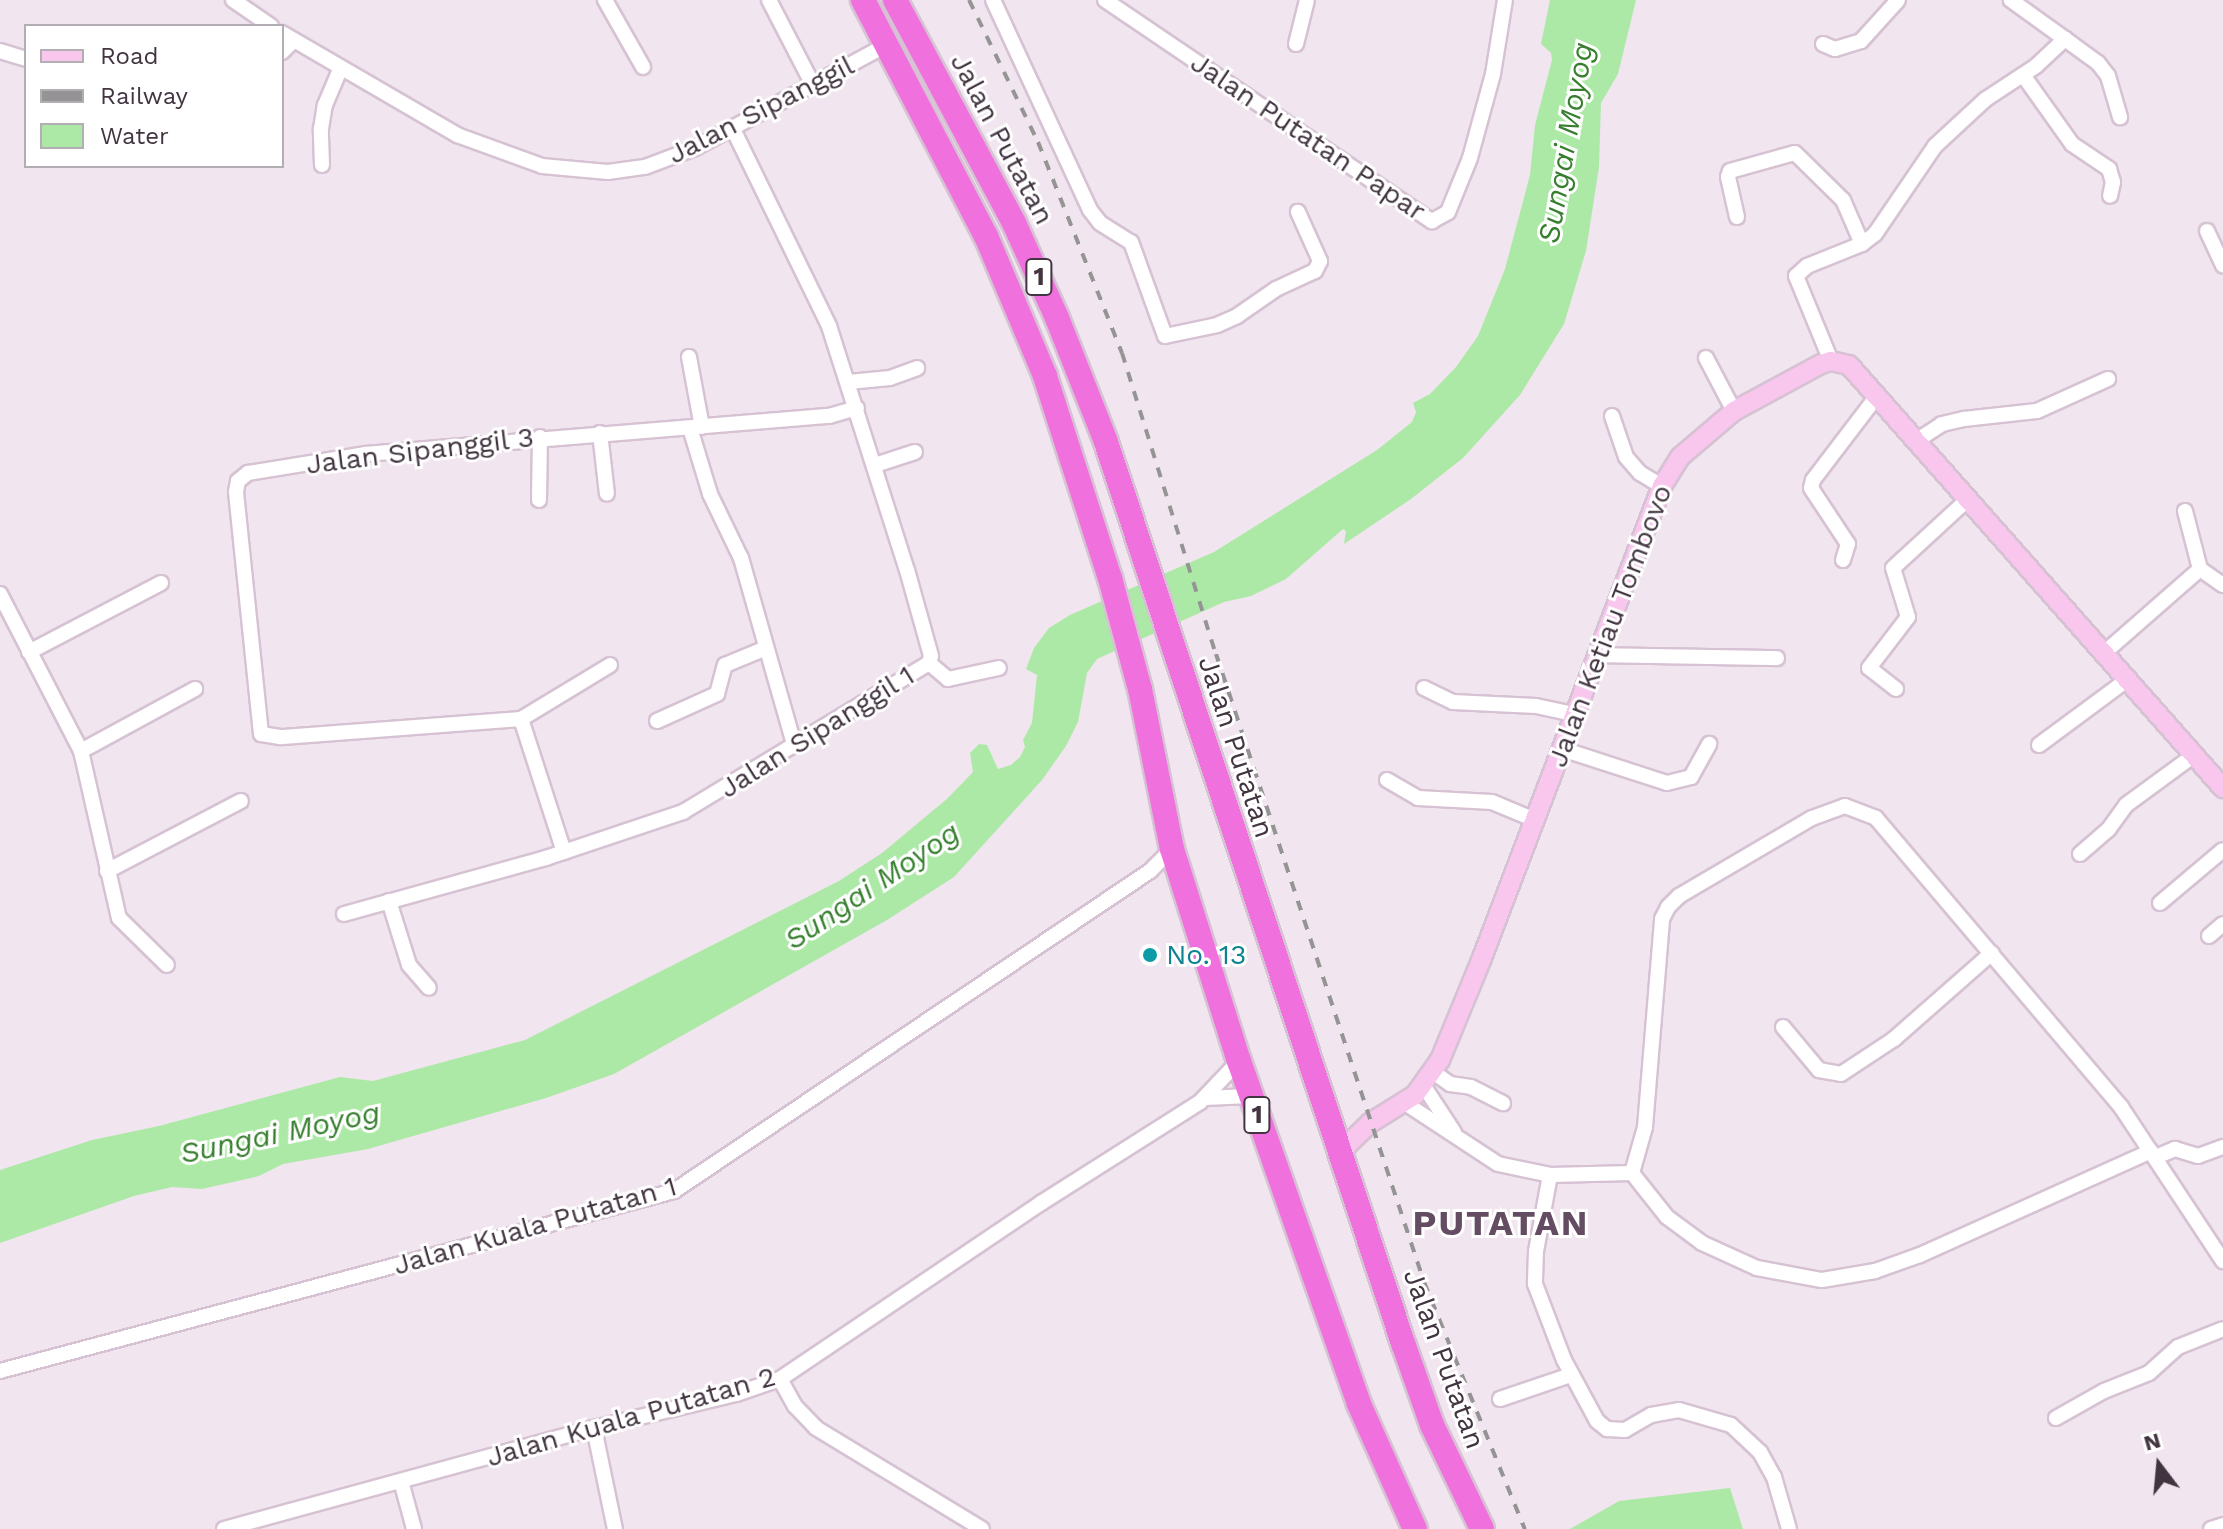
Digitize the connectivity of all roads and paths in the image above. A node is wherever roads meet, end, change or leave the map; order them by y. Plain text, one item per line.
1 (233, 0) edge
2 (605, 0) edge
3 (769, 0) edge
4 (863, 0) edge
5 (895, 0) edge
6 (993, 0) edge
7 (1105, 0) edge
8 (1307, 0) edge
9 (1505, 0) edge
10 (1898, 0) edge
11 (2011, 0) edge
12 (268, 24) edge
13 (288, 37) edge
14 (2065, 39) junction
15 (888, 44) junction
16 (1296, 44) dead end
17 (1823, 44) dead end
18 (0, 51) edge
19 (24, 58) edge
20 (643, 67) dead end
21 (340, 70) junction
22 (2023, 75) junction
23 (813, 85) junction
24 (2120, 117) dead end
25 (733, 129) junction
26 (322, 165) dead end
27 (2110, 196) dead end
28 (1298, 212) dead end
29 (1737, 217) dead end
30 (2207, 231) dead end
31 (1862, 244) junction
32 (2223, 265) edge
33 (689, 357) dead end
34 (1706, 358) dead end
35 (1831, 361) junction
36 (917, 368) dead end
37 (2108, 379) dead end
38 (849, 382) junction
39 (1877, 396) junction
40 (857, 408) junction
41 (1734, 411) junction
42 (1612, 416) dead end
43 (696, 427) junction
44 (600, 433) junction
45 (540, 437) junction
46 (1916, 441) junction
47 (915, 452) dead end
48 (875, 465) junction
49 (1662, 486) junction
50 (607, 494) dead end
51 (539, 500) dead end
52 (1967, 500) junction
53 (2185, 511) dead end
54 (1843, 560) dead end
55 (2200, 569) junction
56 (161, 583) dead end
57 (2223, 585) edge
58 (0, 594) edge
59 (766, 648) junction
60 (29, 652) junction
61 (2104, 653) junction
62 (1599, 655) junction
63 (1777, 658) dead end
64 (929, 663) junction
65 (610, 665) dead end
66 (999, 668) dead end
67 (2127, 680) junction
68 (1424, 688) dead end
69 (195, 689) dead end
70 (1896, 689) dead end
71 (1575, 714) junction
72 (521, 719) junction
73 (657, 721) dead end
74 (794, 744) junction
75 (1709, 744) dead end
76 (2039, 745) dead end
77 (1562, 749) junction
78 (81, 751) junction
79 (2194, 755) junction
80 (1387, 780) dead end
81 (2223, 788) edge
82 (241, 801) dead end
83 (1535, 820) junction
84 (1172, 849) junction
85 (2223, 850) edge
86 (564, 852) junction
87 (2080, 854) dead end
88 (107, 871) junction
89 (1182, 879) junction
90 (1135, 880) junction
91 (389, 901) junction
92 (2160, 903) dead end
93 (344, 914) dead end
94 (2223, 924) edge
95 (2209, 936) dead end
96 (1992, 953) junction
97 (167, 965) dead end
98 (429, 988) dead end
99 (1783, 1027) dead end
100 (1239, 1061) junction
101 (1428, 1079) junction
102 (1250, 1096) junction
103 (1205, 1098) junction
104 (1405, 1103) junction
105 (1503, 1103) dead end
106 (1328, 1116) junction
107 (1370, 1123) junction
108 (1456, 1135) junction
109 (2223, 1147) edge
110 (1340, 1152) junction
111 (2154, 1154) junction
112 (1632, 1173) junction
113 (1550, 1175) junction
114 (2223, 1261) edge
115 (2223, 1329) edge
116 (0, 1371) edge
117 (1571, 1375) junction
118 (780, 1379) junction
119 (1500, 1399) dead end
120 (2056, 1418) dead end
121 (594, 1428) junction
122 (401, 1481) junction
123 (2223, 1525) edge
124 (224, 1529) edge
125 (414, 1529) edge
126 (615, 1529) edge
127 (982, 1529) edge
128 (1415, 1529) edge
129 (1482, 1529) edge
130 (1789, 1529) edge
131 (2211, 1529) edge

1 - 12 street
2 - 20 street
3 - 23 street
4 - 15 highway, Jalan Putatan / 1
5 - 106 highway, Jalan Putatan / 1
6 - 28 street
7 - 9 street, Jalan Putatan Papar
8 - 16 street
10 - 17 street
11 - 14 street
13 - 21 street, Jalan Sipanggil
14 - 22 street
14 - 24 street
15 - 23 street, Jalan Sipanggil
15 - 84 highway, Jalan Putatan / 1
18 - 19 street
21 - 25 street, Jalan Sipanggil
21 - 26 street
22 - 27 street
22 - 31 street
23 - 25 street, Jalan Sipanggil
25 - 38 street, Jalan Sipanggil 1
29 - 31 street
30 - 32 street
31 - 35 street
33 - 43 street
34 - 41 street
35 - 39 street
35 - 41 street, Jalan Ketiau Tombovo
36 - 38 street
37 - 46 street
38 - 40 street, Jalan Sipanggil 1
39 - 46 street
39 - 54 street
40 - 43 street, Jalan Sipanggil 3
40 - 48 street, Jalan Sipanggil 1
41 - 49 street, Jalan Ketiau Tombovo
42 - 49 street
43 - 44 street, Jalan Sipanggil 3
43 - 59 street
44 - 45 street, Jalan Sipanggil 3
44 - 50 street
45 - 51 street
45 - 72 street, Jalan Sipanggil 3
46 - 52 street
47 - 48 street
48 - 64 street, Jalan Sipanggil 1
49 - 62 street, Jalan Ketiau Tombovo
52 - 61 street
52 - 70 street
53 - 55 street
55 - 57 street
55 - 61 street
56 - 60 street
58 - 60 street
59 - 73 street
59 - 74 street
60 - 78 street
61 - 67 street
62 - 63 street
62 - 71 street, Jalan Ketiau Tombovo
64 - 66 street
64 - 74 street, Jalan Sipanggil 1
65 - 72 street
67 - 76 street
67 - 79 street
68 - 71 street
69 - 78 street
71 - 77 street, Jalan Ketiau Tombovo
72 - 86 street
74 - 86 street, Jalan Sipanggil 1
75 - 77 street
77 - 83 street, Jalan Ketiau Tombovo
78 - 88 street
79 - 81 street
79 - 87 street
80 - 83 street
82 - 88 street
83 - 101 street, Jalan Ketiau Tombovo
84 - 89 highway, Jalan Putatan / 1
84 - 90 street, Jalan Kuala Putatan 1
85 - 92 street
86 - 91 street, Jalan Sipanggil 1
88 - 97 street
89 - 90 street, Jalan Kuala Putatan 1
89 - 100 highway, Jalan Putatan / 1
90 - 116 street, Jalan Kuala Putatan 1
91 - 93 street, Jalan Sipanggil 1
91 - 98 street
94 - 95 street
96 - 99 street
96 - 111 street
96 - 112 street
100 - 102 highway, Jalan Putatan / 1
100 - 103 street, Jalan Kuala Putatan 2
101 - 104 street, Jalan Ketiau Tombovo
101 - 105 street
101 - 108 street
102 - 103 street
102 - 128 highway, Jalan Putatan / 1
103 - 118 street, Jalan Kuala Putatan 2
104 - 107 street, Jalan Ketiau Tombovo
104 - 108 street
106 - 107 street
106 - 110 highway, Jalan Putatan / 1
107 - 110 street, Jalan Ketiau Tombovo
108 - 113 street
109 - 111 street
110 - 129 highway, Jalan Putatan / 1
111 - 112 street
111 - 114 street
112 - 113 street
113 - 117 street
115 - 120 street
117 - 119 street
117 - 130 street
118 - 121 street, Jalan Kuala Putatan 2
118 - 127 street
121 - 122 street, Jalan Kuala Putatan 2
121 - 126 street
122 - 124 street, Jalan Kuala Putatan 2
122 - 125 street
123 - 131 street

